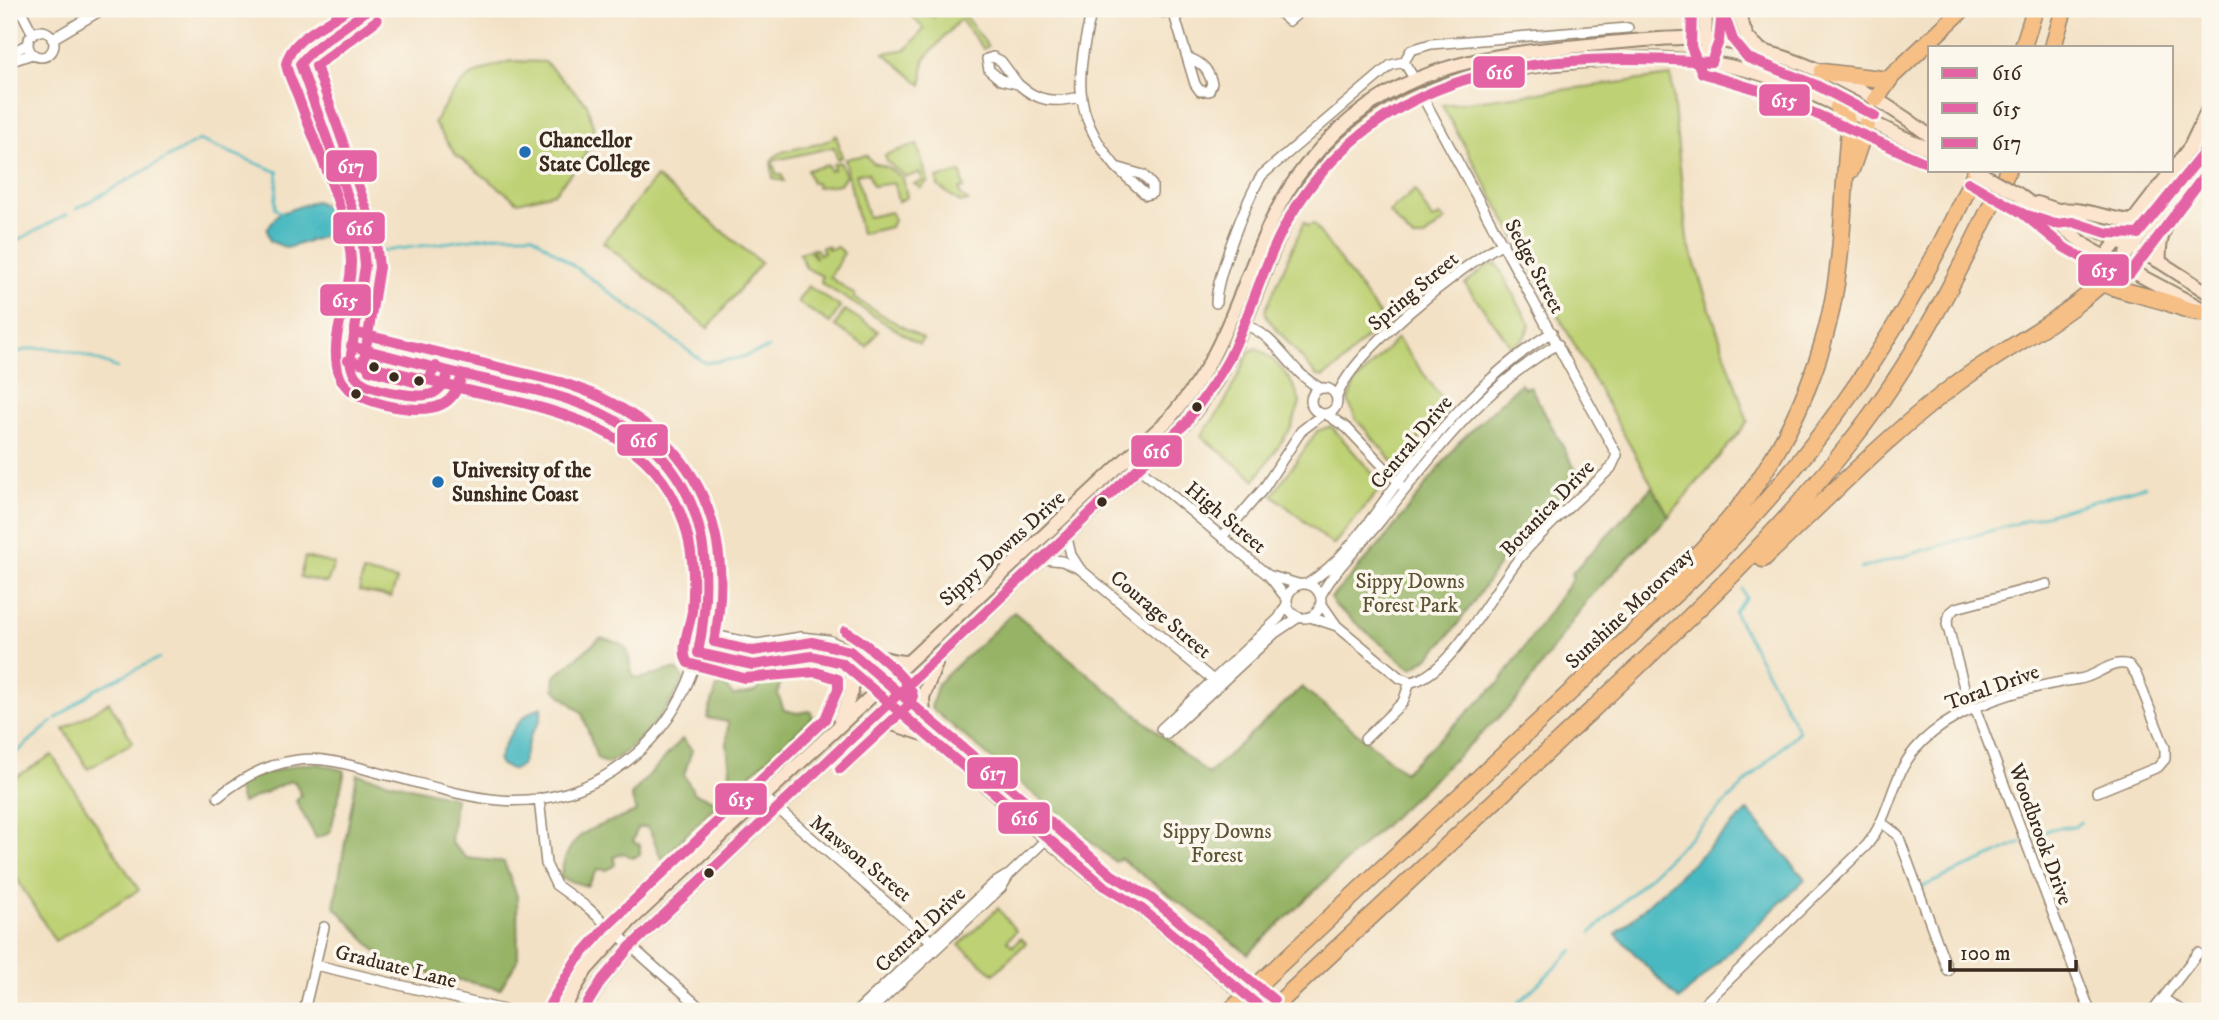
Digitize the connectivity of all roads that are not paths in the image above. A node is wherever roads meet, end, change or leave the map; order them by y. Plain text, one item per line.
1 (20, 9) edge
2 (103, 9) edge
3 (368, 9) edge
4 (376, 9) edge
5 (900, 9) edge
6 (912, 9) edge
7 (1092, 9) edge
8 (1142, 9) edge
9 (1188, 9) edge
10 (1275, 9) edge
11 (1296, 9) edge
12 (1706, 9) edge
13 (1722, 9) edge
14 (1737, 9) edge
15 (1963, 9) edge
16 (2035, 9) edge
17 (2064, 9) edge
18 (1174, 14) junction
19 (1628, 28) dead end
20 (33, 34) junction
21 (52, 39) junction
22 (1705, 39) junction
23 (1719, 41) junction
24 (27, 44) junction
25 (2023, 46) edge
26 (2053, 46) edge
27 (1769, 53) junction
28 (9, 54) edge
29 (32, 54) junction
30 (1189, 58) dead end
31 (1711, 61) junction
32 (9, 62) edge
33 (1404, 62) junction
34 (1822, 72) junction
35 (1415, 80) junction
36 (1889, 80) junction
37 (1018, 84) dead end
38 (1421, 94) junction
39 (1080, 97) junction
40 (1876, 99) junction
41 (2210, 105) edge
42 (1838, 107) junction
43 (1868, 120) junction
44 (1928, 135) edge
45 (2210, 139) edge
46 (1928, 148) edge
47 (1116, 167) dead end
48 (2174, 167) edge
49 (2195, 167) junction
50 (1974, 172) edge
51 (1979, 172) edge
52 (2007, 172) edge
53 (2170, 172) edge
54 (1844, 189) junction
55 (2030, 201) junction
56 (2058, 210) junction
57 (2132, 221) junction
58 (2116, 241) junction
59 (1503, 243) junction
60 (2131, 248) junction
61 (2112, 261) junction
62 (2160, 262) junction
63 (2102, 283) junction
64 (2210, 294) edge
65 (1216, 303) dead end
66 (2209, 312) edge
67 (1244, 324) junction
68 (1552, 332) junction
69 (1558, 344) junction
70 (351, 346) dead end
71 (1350, 371) junction
72 (1300, 373) junction
73 (1322, 388) junction
74 (1338, 399) junction
75 (1311, 400) junction
76 (1324, 414) junction
77 (1347, 428) junction
78 (1301, 431) junction
79 (1617, 455) joint
80 (1128, 459) junction
81 (1140, 469) junction
82 (1401, 485) junction
83 (1222, 537) junction
84 (1067, 538) junction
85 (1044, 559) junction
86 (1080, 569) junction
87 (1269, 576) junction
88 (1302, 584) junction
89 (2047, 584) dead end
90 (1321, 599) junction
91 (1287, 602) junction
92 (1304, 617) junction
93 (1337, 626) junction
94 (703, 633) junction
95 (698, 653) junction
96 (855, 653) junction
97 (937, 660) junction
98 (907, 662) junction
99 (852, 672) junction
100 (1625, 678) junction
101 (1410, 682) junction
102 (1216, 683) junction
103 (881, 687) junction
104 (895, 698) junction
105 (1557, 704) junction
106 (1973, 708) junction
107 (924, 717) junction
108 (870, 721) junction
109 (837, 727) junction
110 (1164, 732) dead end
111 (929, 736) junction
112 (1365, 739) dead end
113 (2097, 792) dead end
114 (763, 796) junction
115 (218, 797) dead end
116 (538, 798) junction
117 (776, 810) junction
118 (1882, 823) junction
119 (1058, 829) junction
120 (1046, 839) junction
121 (1142, 909) junction
122 (324, 927) dead end
123 (615, 936) junction
124 (935, 944) junction
125 (629, 948) junction
126 (2198, 953) dead end
127 (316, 965) junction
128 (1948, 971) dead end
129 (2164, 999) junction
130 (304, 1011) edge
131 (508, 1011) edge
132 (562, 1011) edge
133 (583, 1011) edge
134 (704, 1011) edge
135 (857, 1011) edge
136 (870, 1011) edge
137 (1230, 1011) edge
138 (1267, 1011) edge
139 (1697, 1011) edge
140 (2090, 1011) edge
141 (2153, 1011) edge
142 (2182, 1011) edge

1 - 20 street
2 - 21 street
3 - 4 street
5 - 6 street
7 - 39 street
8 - 18 street
9 - 18 street
10 - 11 street
12 - 22 main road
13 - 23 main road
14 - 27 main road
15 - 36 highway
16 - 25 highway
17 - 26 highway
18 - 30 street
19 - 33 street
20 - 21 street
20 - 24 street
21 - 29 street
22 - 23 main road, Sippy Downs Drive
22 - 31 main road
22 - 35 main road, Sippy Downs Drive
23 - 27 main road, Sippy Downs Drive
23 - 31 main road
24 - 28 street
24 - 29 street
27 - 34 main road, Sippy Downs Drive
29 - 32 street
31 - 38 main road, Sippy Downs Drive
31 - 42 main road, Sippy Downs Drive
33 - 35 street
33 - 65 street
34 - 36 highway
34 - 40 main road, Sippy Downs Drive
35 - 38 main road
35 - 80 main road, Sippy Downs Drive
36 - 40 highway
37 - 39 street
38 - 59 street, Sedge Street
38 - 67 main road, Sippy Downs Drive
39 - 47 street
40 - 43 main road
40 - 44 main road, Sippy Downs Drive
41 - 48 main road
42 - 43 main road, Sippy Downs Drive
42 - 54 highway
43 - 46 main road, Sippy Downs Drive
43 - 54 highway
45 - 49 main road
49 - 60 main road
49 - 62 main road
50 - 105 highway, Sunshine Motorway
51 - 55 main road, bridge
52 - 100 highway
53 - 57 main road
54 - 105 highway
55 - 56 main road
55 - 61 main road
56 - 57 main road
56 - 58 main road
57 - 58 main road
58 - 60 main road
58 - 61 main road
59 - 68 street, Sedge Street
59 - 71 street, Spring Street
60 - 61 main road
60 - 62 main road
61 - 63 highway
61 - 66 main road
62 - 64 main road
63 - 66 highway
63 - 100 highway
67 - 72 street
67 - 81 main road, Sippy Downs Drive
68 - 69 street, Sedge Street
68 - 82 street, Central Drive
69 - 79 street, Sedge Street
69 - 82 street, Central Drive
70 - 94 street
71 - 73 street, Spring Street
71 - 74 street, Spring Street
72 - 73 street
72 - 75 street
73 - 74 street
73 - 75 street
74 - 76 street
74 - 77 street
75 - 76 street
75 - 78 street
76 - 77 street
76 - 78 street
77 - 82 street
78 - 83 street
79 - 101 street, Botanica Drive
80 - 81 street, High Street
80 - 98 main road, Sippy Downs Drive
81 - 83 street, High Street
81 - 84 main road, Sippy Downs Drive
82 - 88 street, Central Drive
82 - 90 street, Central Drive
83 - 87 street, High Street
84 - 85 main road, Sippy Downs Drive
84 - 86 street, Courage Street
85 - 86 street, Courage Street
85 - 97 main road, Sippy Downs Drive
86 - 102 street, Courage Street
87 - 88 street, High Street
87 - 91 street, High Street
88 - 90 street
88 - 91 street
89 - 106 street, Woodbrook Drive
90 - 92 street
90 - 93 street
91 - 92 street
91 - 102 street
92 - 93 street
92 - 102 street
93 - 101 street
94 - 95 street
94 - 96 street
95 - 99 street
95 - 116 street
96 - 98 main road
96 - 103 street
97 - 104 main road, Sippy Downs Drive
97 - 107 main road
98 - 103 main road, Sippy Downs Drive
99 - 103 street
99 - 109 main road
100 - 138 highway
101 - 112 street, Botanica Drive
102 - 110 street
103 - 104 main road
103 - 109 main road, Sippy Downs Drive
104 - 107 main road
104 - 108 main road, Sippy Downs Drive
104 - 111 main road
105 - 137 highway, Sunshine Motorway
106 - 113 street, Toral Drive
106 - 118 street, Toral Drive
106 - 140 street, Woodbrook Drive
107 - 119 main road
108 - 111 main road
108 - 117 main road, Sippy Downs Drive
109 - 114 main road, Sippy Downs Drive
111 - 120 main road
114 - 117 street, Mawson Street
114 - 123 main road, Sippy Downs Drive
115 - 116 street
116 - 123 street
117 - 124 street, Mawson Street
117 - 125 main road, Sippy Downs Drive
118 - 128 street
118 - 139 street, Toral Drive
119 - 120 street, Central Drive
119 - 121 main road
120 - 121 main road
120 - 124 street, Central Drive
121 - 138 main road, bridge
122 - 127 street
123 - 125 street
123 - 132 main road, Sippy Downs Drive
124 - 135 street, Central Drive
124 - 136 street, Central Drive
125 - 133 main road, Sippy Downs Drive
125 - 134 street
126 - 129 street
127 - 130 street
127 - 131 street, Graduate Lane
129 - 141 street
129 - 142 street

